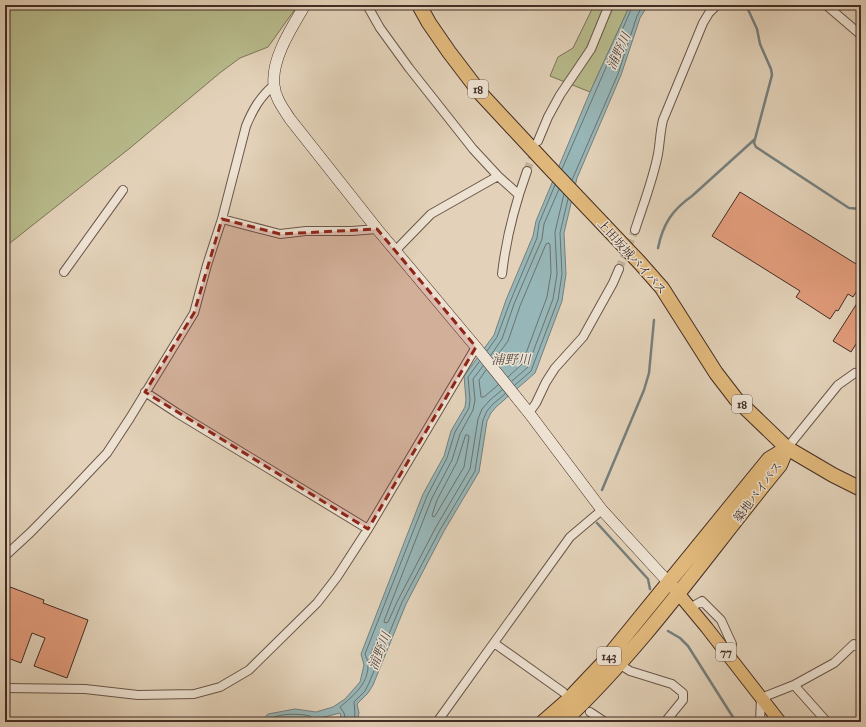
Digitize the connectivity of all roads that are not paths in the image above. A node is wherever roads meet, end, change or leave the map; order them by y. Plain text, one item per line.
1 (305, 5) edge
2 (367, 5) edge
3 (419, 5) edge
4 (609, 5) edge
5 (717, 5) edge
6 (826, 5) edge
7 (861, 35) edge
8 (274, 85) junction
9 (538, 140) tunnel mouth
10 (527, 171) tunnel mouth
11 (498, 176) junction
12 (123, 190) dead end
13 (518, 194) junction
14 (222, 219) junction
15 (377, 229) junction
16 (635, 230) tunnel mouth
17 (395, 251) junction
18 (619, 269) tunnel mouth
19 (64, 272) dead end
20 (502, 274) dead end
21 (477, 349) junction
22 (861, 372) edge
23 (146, 392) junction
24 (529, 413) junction
25 (787, 448) junction
26 (861, 489) edge
27 (602, 510) junction
28 (368, 529) junction
29 (5, 556) edge
30 (674, 588) junction
31 (494, 643) junction
32 (861, 648) edge
33 (619, 664) junction
34 (794, 685) junction
35 (5, 688) edge
36 (563, 692) dead end
37 (761, 698) junction
38 (590, 712) dead end
39 (437, 722) edge
40 (543, 722) edge
41 (563, 722) edge
42 (605, 722) edge
43 (665, 722) edge
44 (760, 722) edge
45 (780, 722) edge
46 (827, 722) edge

1 - 8 street
2 - 11 street
3 - 25 highway, 上田坂城バイパス / 18
4 - 9 street
5 - 16 street
6 - 7 street
8 - 14 street
8 - 15 street
10 - 13 street
11 - 13 street
11 - 17 street
12 - 19 street
13 - 20 street
14 - 15 street
14 - 23 street
15 - 17 street
17 - 21 street
18 - 24 street
21 - 24 street
21 - 28 street
22 - 25 street
23 - 28 street
23 - 29 street
24 - 27 street
25 - 26 highway, 上田坂城バイパス / 18
25 - 30 highway, 築地バイパス / 143
27 - 30 street
27 - 31 street
28 - 35 street
30 - 33 highway, 築地バイパス / 143
30 - 37 main road, 77
30 - 40 highway, 築地バイパス / 143
31 - 36 street
31 - 39 street
32 - 34 street
33 - 41 highway, 築地バイパス / 143
33 - 43 street
34 - 37 street
34 - 46 street
37 - 44 street
37 - 45 main road, 77
38 - 42 street

